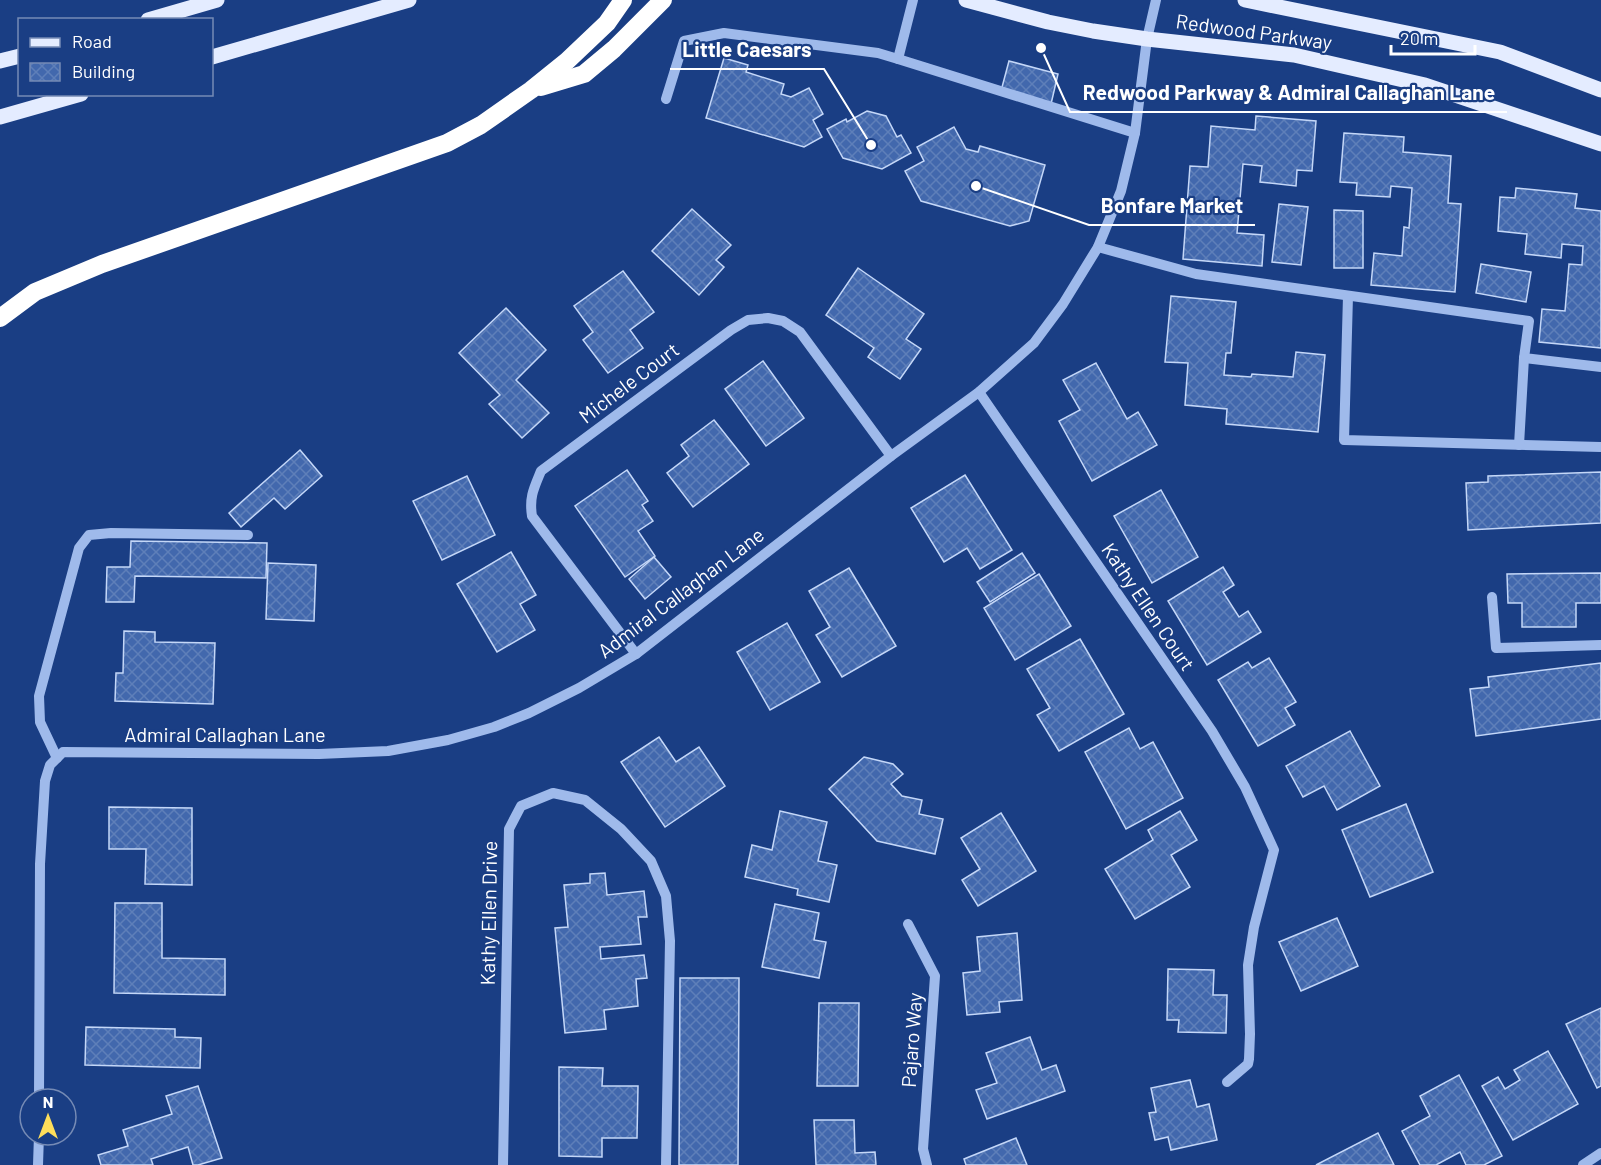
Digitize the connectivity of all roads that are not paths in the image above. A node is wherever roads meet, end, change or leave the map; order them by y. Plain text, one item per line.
1 (217, 0) edge
2 (409, 0) edge
3 (623, 0) edge
4 (663, 0) edge
5 (913, 0) edge
6 (966, 0) edge
7 (1156, 0) edge
8 (1245, 0) edge
9 (155, 18) edge
10 (1147, 39) junction
11 (213, 57) edge
12 (898, 58) junction
13 (531, 90) junction
14 (1601, 90) edge
15 (74, 96) edge
16 (666, 99) dead end
17 (4, 116) edge
18 (1135, 133) junction
19 (1601, 144) edge
20 (1098, 247) junction
21 (1348, 296) junction
22 (0, 318) edge
23 (1524, 358) junction
24 (1601, 367) edge
25 (979, 392) junction
26 (1519, 445) junction
27 (1601, 447) edge
28 (891, 456) junction
29 (248, 535) dead end
30 (1492, 597) dead end
31 (1601, 645) edge
32 (636, 654) junction
33 (57, 758) junction
34 (908, 924) dead end
35 (1227, 1082) dead end
36 (39, 1087) edge
37 (39, 1147) edge
38 (1601, 1153) edge
39 (38, 1165) edge
40 (503, 1165) edge
41 (666, 1165) edge
42 (927, 1165) edge
43 (1583, 1165) edge

1 - 9 main road
2 - 11 main road
3 - 13 highway
4 - 13 highway
5 - 12 street
6 - 10 main road, Redwood Parkway
7 - 10 street, Admiral Callaghan Lane
8 - 14 main road, Redwood Parkway
10 - 18 street, Admiral Callaghan Lane
10 - 19 main road, Redwood Parkway
12 - 16 street
12 - 18 street
13 - 22 highway
15 - 17 main road
18 - 20 street, Admiral Callaghan Lane
20 - 21 street
20 - 25 street, Admiral Callaghan Lane
21 - 23 street
21 - 26 street
23 - 24 street
23 - 26 street
25 - 28 street, Admiral Callaghan Lane
25 - 35 street, Kathy Ellen Court
26 - 27 street
28 - 32 street, Admiral Callaghan Lane
28 - 32 street, Michele Court
29 - 33 street
30 - 31 street
32 - 33 street, Admiral Callaghan Lane
33 - 36 street
34 - 42 street, Pajaro Way
37 - 39 street
38 - 43 street
40 - 41 street, Kathy Ellen Drive

